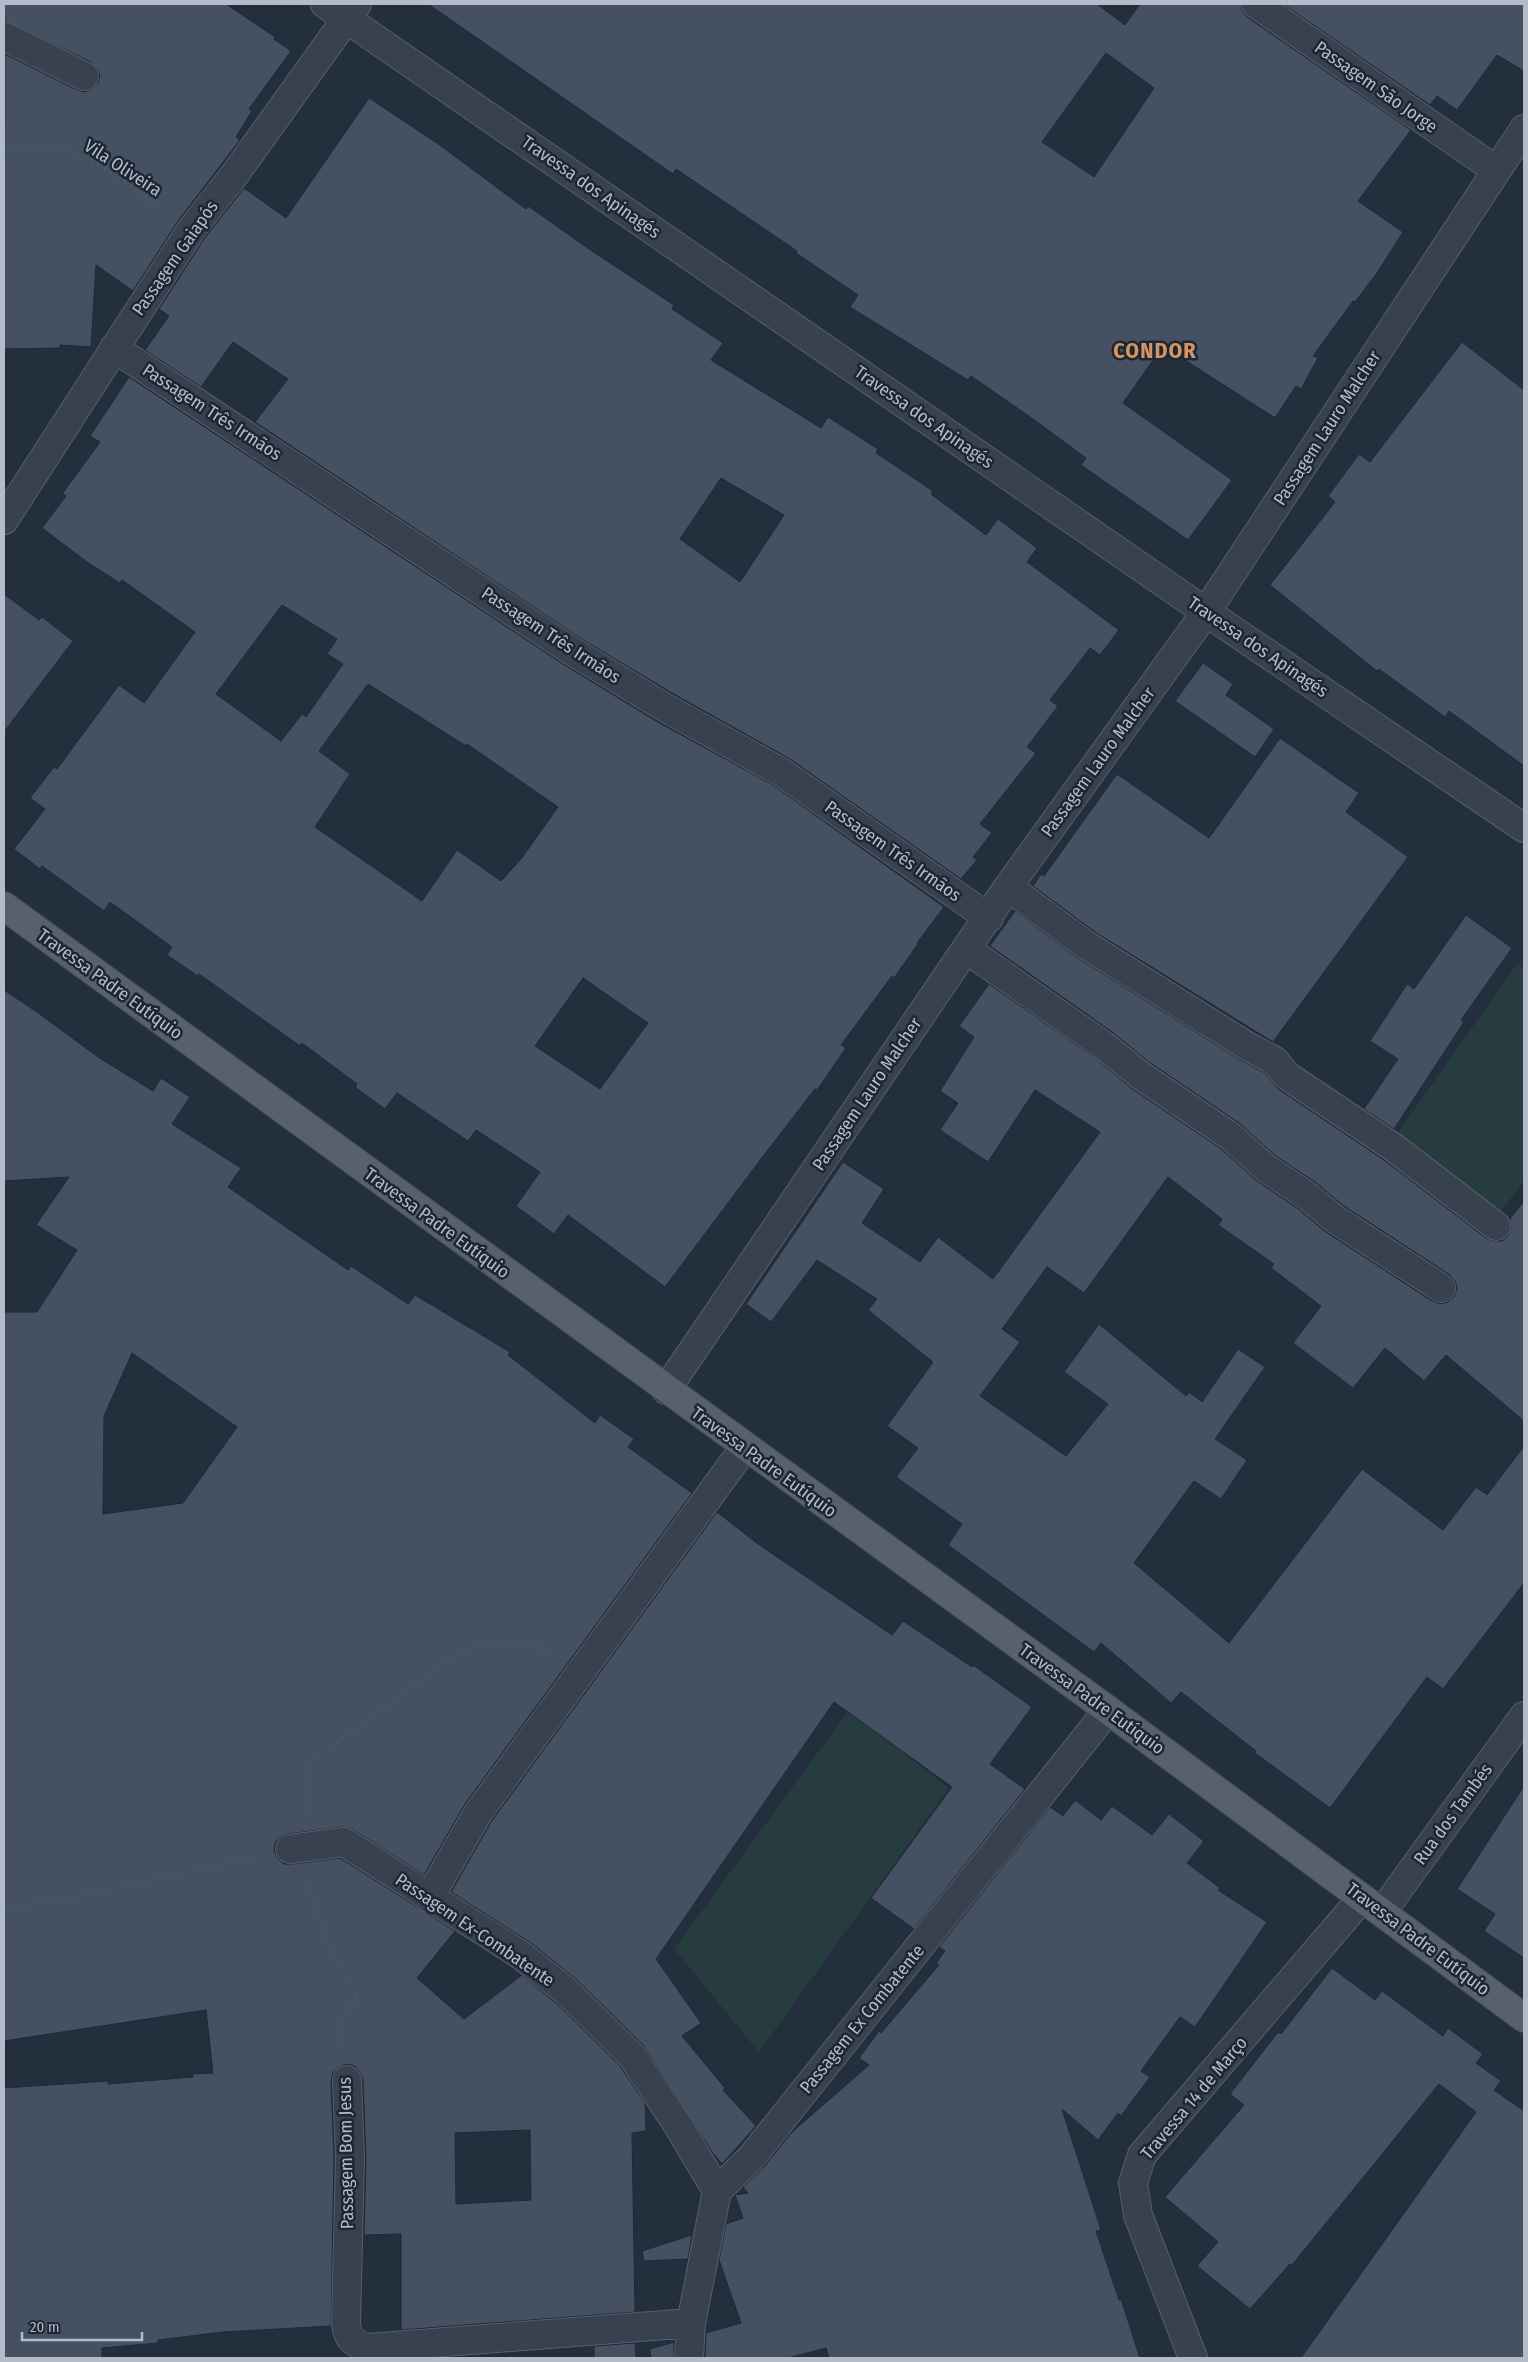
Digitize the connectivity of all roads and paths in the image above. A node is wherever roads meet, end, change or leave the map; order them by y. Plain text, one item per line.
1 (1256, 4) edge
2 (343, 9) edge
3 (4, 36) edge
4 (84, 76) dead end
5 (1524, 129) edge
6 (4, 146) edge
7 (1496, 170) junction
8 (191, 230) junction
9 (114, 348) junction
10 (4, 520) edge
11 (1206, 612) junction
12 (1524, 828) edge
13 (1008, 887) junction
14 (4, 906) edge
15 (989, 918) junction
16 (966, 948) junction
17 (1496, 1226) dead end
18 (1441, 1288) dead end
19 (666, 1390) junction
20 (745, 1447) junction
21 (580, 1673) junction
22 (1108, 1710) junction
23 (1524, 1716) edge
24 (301, 1847) junction
25 (429, 1898) junction
26 (1372, 1905) junction
27 (4, 1909) edge
28 (1524, 2018) edge
29 (347, 2080) joint
30 (716, 2192) junction
31 (691, 2323) junction
32 (688, 2358) edge
33 (1193, 2358) edge

1 - 7 street, Passagem São Jorge
2 - 8 street, Passagem Gaiapós
2 - 11 street, Travessa dos Apinagés
3 - 4 street
5 - 7 street, Passagem Lauro Malcher
6 - 8 path, Vila Oliveira
7 - 11 street, Passagem Lauro Malcher
8 - 9 street, Passagem Gaiapós
9 - 10 street, Passagem Gaiapós
9 - 15 street, Passagem Três Irmãos
11 - 12 street, Travessa dos Apinagés
11 - 13 street, Passagem Lauro Malcher
13 - 15 street, Passagem Lauro Malcher
13 - 17 street
14 - 19 main road, Travessa Padre Eutíquio
15 - 16 street, Passagem Lauro Malcher
16 - 18 street
16 - 19 street, Passagem Lauro Malcher
19 - 20 main road, Travessa Padre Eutíquio
20 - 21 street
20 - 22 main road, Travessa Padre Eutíquio
21 - 24 path
21 - 25 street
22 - 26 main road, Travessa Padre Eutíquio
22 - 30 street, Passagem Ex Combatente
23 - 26 street, Rua dos Tambés
24 - 25 street, Passagem Ex-Combatente
24 - 27 path
24 - 29 path, Passagem Bom Jesus
25 - 30 street, Passagem Ex-Combatente
26 - 28 main road, Travessa Padre Eutíquio
26 - 33 street, Travessa 14 de Março
29 - 31 street, Passagem Bom Jesus
30 - 31 street
31 - 32 street

